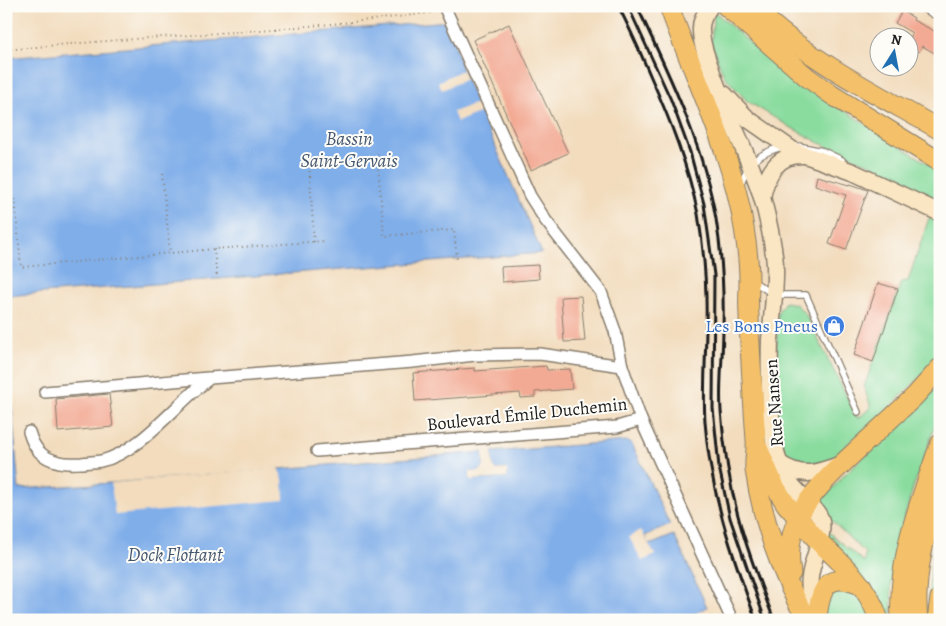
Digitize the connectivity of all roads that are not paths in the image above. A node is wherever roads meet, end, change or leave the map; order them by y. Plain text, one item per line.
1 (669, 6) edge
2 (710, 6) edge
3 (726, 6) edge
4 (918, 6) edge
5 (445, 9) edge
6 (759, 18) edge
7 (940, 18) edge
8 (684, 49) junction
9 (717, 87) junction
10 (940, 121) edge
11 (940, 130) edge
12 (786, 146) junction
13 (940, 148) edge
14 (802, 155) junction
15 (940, 162) edge
16 (750, 163) junction
17 (762, 197) junction
18 (738, 198) junction
19 (935, 211) edge
20 (749, 279) junction
21 (774, 295) junction
22 (622, 366) junction
23 (940, 368) edge
24 (210, 378) junction
25 (45, 392) dead end
26 (858, 412) dead end
27 (641, 420) junction
28 (29, 432) dead end
29 (940, 444) edge
30 (756, 445) junction
31 (318, 451) dead end
32 (779, 463) junction
33 (842, 464) junction
34 (940, 489) edge
35 (802, 510) junction
36 (819, 542) junction
37 (862, 586) junction
38 (940, 598) edge
39 (796, 601) junction
40 (813, 619) edge
41 (732, 620) edge
42 (879, 620) edge
43 (901, 620) edge
44 (918, 620) edge
45 (937, 620) edge

1 - 8 main road, Rue Nansen
2 - 9 main road, Rue Nansen
3 - 6 main road
4 - 7 lane
5 - 22 street
6 - 10 main road
6 - 11 main road
6 - 13 main road
6 - 15 main road
8 - 9 main road
8 - 18 main road, Rue Nansen
9 - 12 main road
9 - 16 main road, Rue Nansen
12 - 14 main road
12 - 16 lane
12 - 19 lane
14 - 17 main road
14 - 19 main road
16 - 17 main road, Rue Nansen
16 - 18 lane
17 - 21 main road, Rue Nansen
18 - 20 main road, Rue Nansen
20 - 21 lane
20 - 30 main road, Rue Nansen
21 - 26 lane
21 - 32 main road, Rue Nansen
22 - 24 street
22 - 27 street
23 - 33 main road
24 - 25 street
24 - 28 street
27 - 31 street, Boulevard Émile Duchemin
27 - 41 street, Boulevard Émile Duchemin
29 - 43 main road
30 - 35 main road
30 - 39 main road, Rue Nansen
32 - 33 main road
32 - 35 main road, Rue Nansen
33 - 35 main road
34 - 44 main road
35 - 36 main road
35 - 39 main road
36 - 37 main road
36 - 40 main road
37 - 40 main road
37 - 42 main road
38 - 45 main road
39 - 40 main road, Rue Nansen

